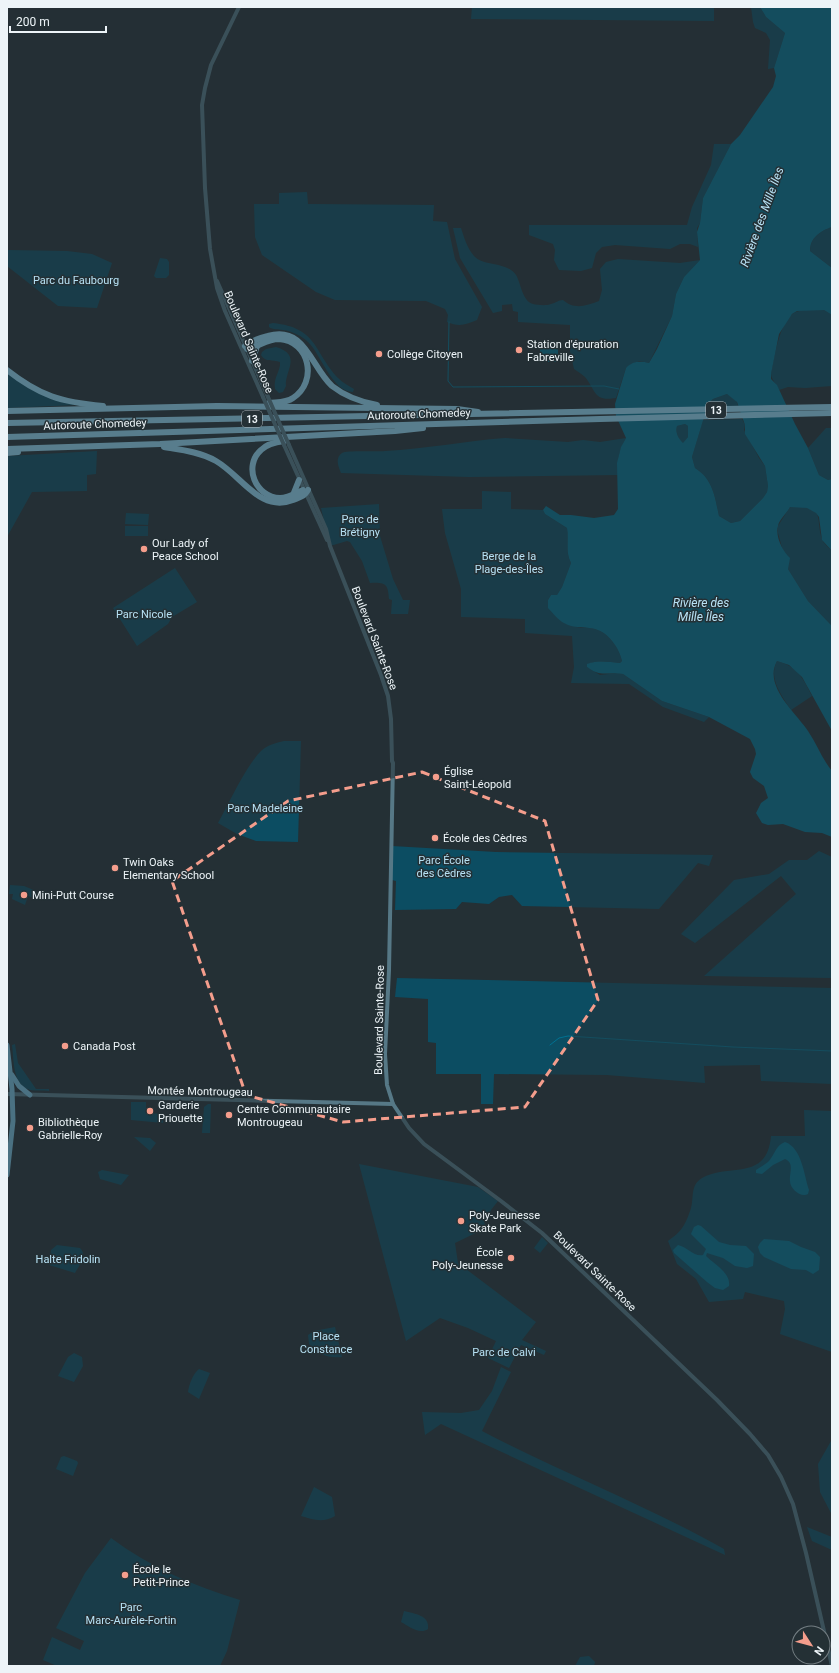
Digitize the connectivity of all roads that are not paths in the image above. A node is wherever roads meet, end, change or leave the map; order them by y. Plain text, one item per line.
1 (239, 7) edge
2 (257, 346) junction
3 (245, 348) junction
4 (252, 360) junction
5 (7, 370) edge
6 (265, 397) junction
7 (245, 406) junction
8 (832, 407) edge
9 (134, 408) junction
10 (388, 408) junction
11 (7, 411) edge
12 (497, 414) junction
13 (832, 414) edge
14 (600, 416) junction
15 (7, 423) edge
16 (468, 423) junction
17 (301, 436) junction
18 (7, 437) edge
19 (152, 445) junction
20 (286, 445) junction
21 (62, 448) junction
22 (7, 449) edge
23 (7, 453) edge
24 (299, 480) junction
25 (306, 492) junction
26 (293, 495) junction
27 (7, 1045) edge
28 (11, 1073) junction
29 (10, 1094) edge
30 (30, 1095) junction
31 (394, 1104) junction
32 (7, 1175) edge
33 (832, 1666) edge

1 - 3 street, Boulevard Sainte-Rose
2 - 3 highway
2 - 4 highway
2 - 7 highway
3 - 4 street, Boulevard Sainte-Rose
3 - 6 street, Boulevard Sainte-Rose
3 - 10 highway
4 - 6 street, Boulevard Sainte-Rose
5 - 9 highway
6 - 20 street, Boulevard Sainte-Rose, bridge
7 - 9 highway
7 - 10 highway
8 - 14 highway, Autoroute Chomedey / 13
9 - 11 highway
10 - 12 highway
12 - 14 highway, Autoroute Chomedey / 13
12 - 15 highway, Autoroute Chomedey / 13
13 - 14 highway, Autoroute Chomedey / 13
14 - 16 highway, Autoroute Chomedey / 13
16 - 17 highway
16 - 18 highway, Autoroute Chomedey / 13
17 - 19 highway
17 - 26 highway
19 - 21 highway
19 - 25 highway
20 - 24 street, Boulevard Sainte-Rose
20 - 25 street, Boulevard Sainte-Rose
21 - 22 highway
21 - 23 highway
24 - 25 street, Boulevard Sainte-Rose
24 - 26 highway
25 - 26 highway
25 - 31 street, Boulevard Sainte-Rose
27 - 28 main road
28 - 29 main road
28 - 30 main road
29 - 30 street, Montée Montrougeau
29 - 32 main road
30 - 31 street, Montée Montrougeau
31 - 33 street, Boulevard Sainte-Rose

